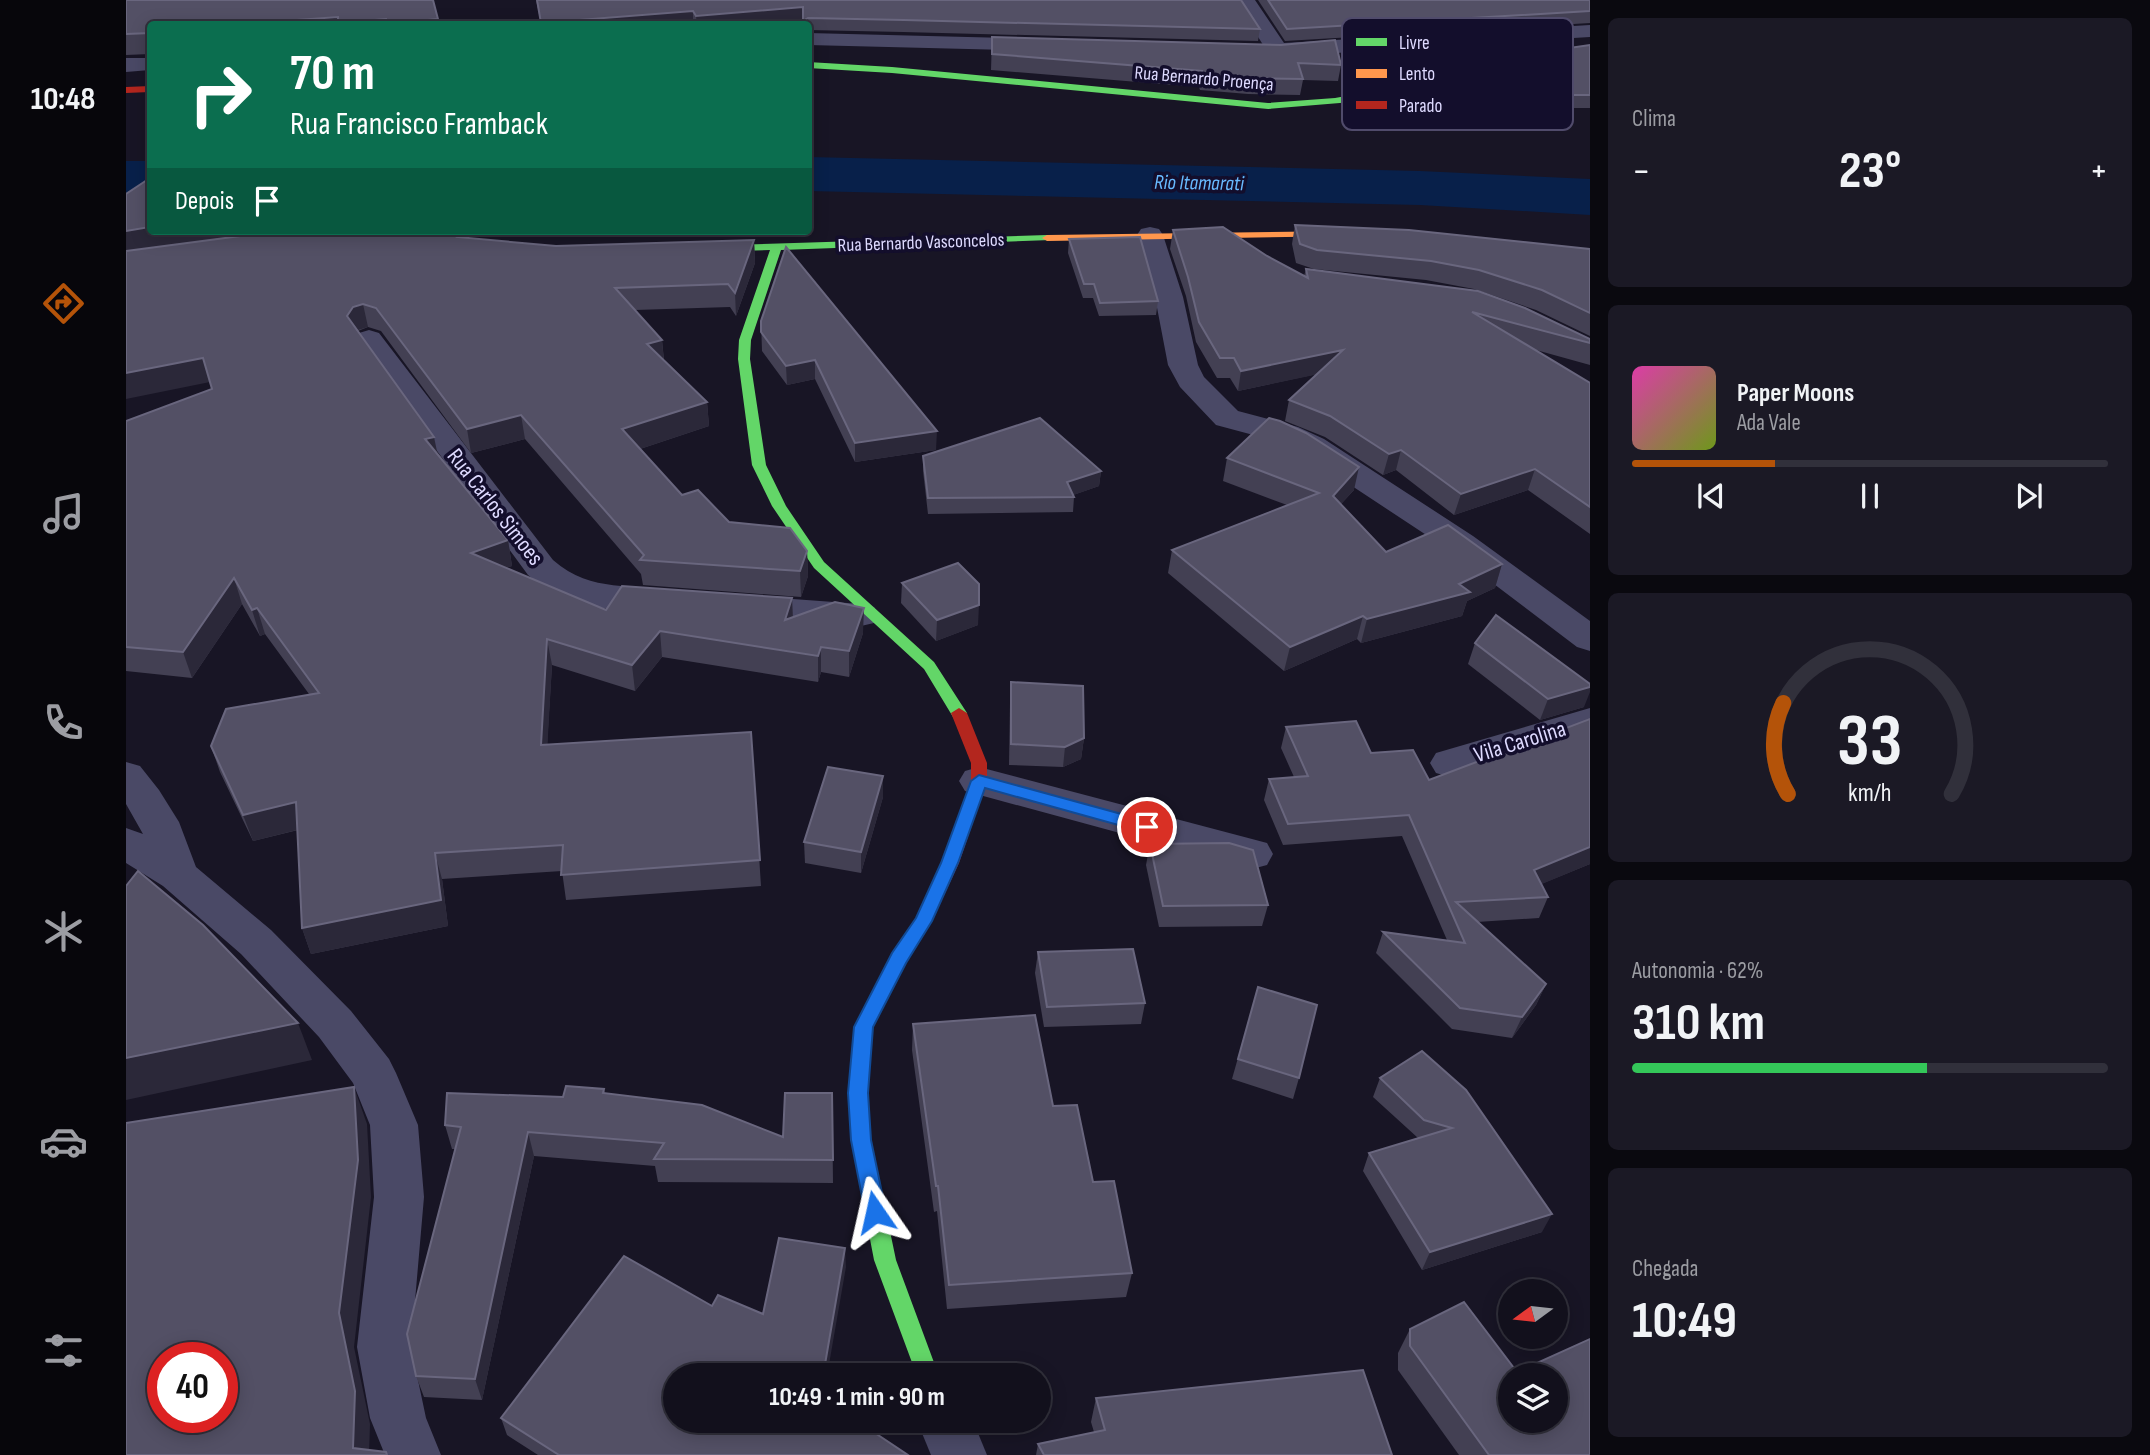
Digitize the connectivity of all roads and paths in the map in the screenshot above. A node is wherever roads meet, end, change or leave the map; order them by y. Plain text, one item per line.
1 (1245, 0) edge
2 (812, 39) edge
3 (1071, 46) edge
4 (1340, 46) edge
5 (1251, 50) edge
6 (1278, 51) junction
7 (147, 64) edge
8 (126, 65) edge
9 (812, 65) edge
10 (147, 89) edge
11 (126, 90) edge
12 (1342, 102) edge
13 (1230, 234) junction
14 (1360, 234) edge
15 (1150, 235) junction
16 (776, 248) junction
17 (686, 250) edge
18 (1263, 262) edge
19 (369, 339) dead end
20 (877, 616) junction
21 (1590, 639) edge
22 (1590, 721) edge
23 (1450, 763) dead end
24 (126, 776) edge
25 (979, 781) junction
26 (126, 843) edge
27 (1252, 854) edge
28 (178, 875) junction
29 (923, 1363) edge
30 (950, 1433) edge
31 (413, 1455) edge
32 (959, 1455) edge

1 - 6 street
2 - 3 street
4 - 6 street
5 - 6 street
7 - 8 street
9 - 12 street, Rua Bernardo Proença
10 - 11 street
13 - 14 street, Rua Bernardo Vasconcelos
13 - 15 street, Rua Bernardo Vasconcelos
13 - 18 street
15 - 16 street, Rua Bernardo Vasconcelos
15 - 21 street
16 - 17 street, Rua Bernardo Vasconcelos
16 - 20 street
19 - 20 street, Rua Carlos Simoes
20 - 25 street
22 - 23 street, Vila Carolina
24 - 28 street
25 - 27 street
25 - 29 street
26 - 28 street
28 - 31 street
30 - 32 street

